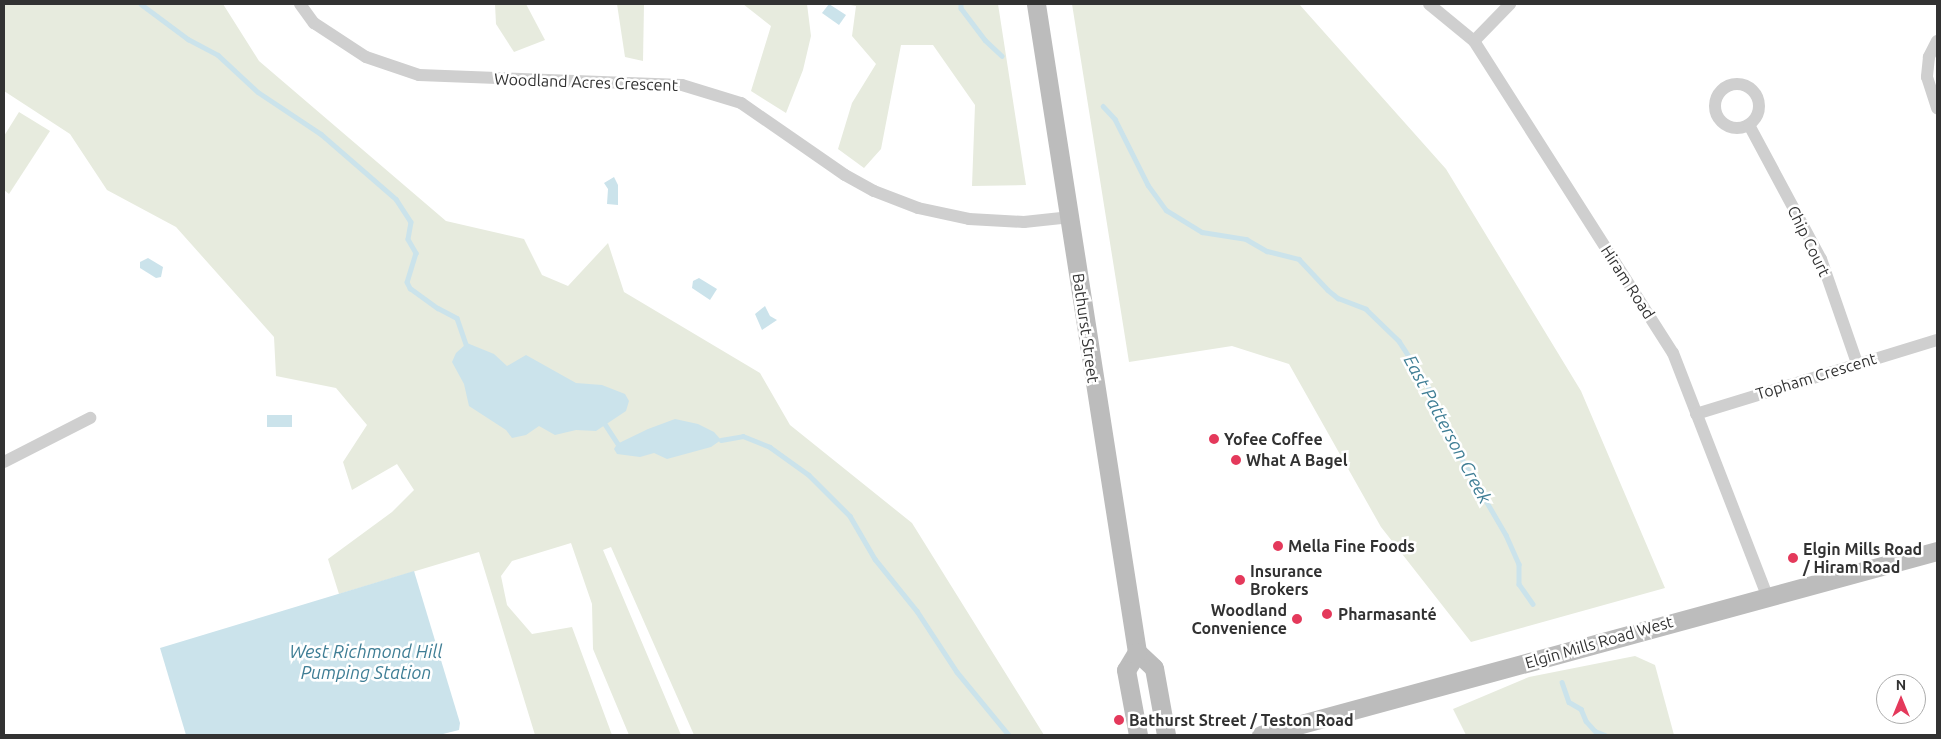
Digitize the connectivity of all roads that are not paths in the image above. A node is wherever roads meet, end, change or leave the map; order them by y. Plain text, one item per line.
1 (300, 4) edge
2 (1036, 4) edge
3 (1429, 4) edge
4 (1510, 4) edge
5 (1474, 40) junction
6 (1937, 41) edge
7 (1937, 108) edge
8 (1748, 125) dead end
9 (1070, 217) junction
10 (1937, 340) edge
11 (1857, 362) junction
12 (1696, 414) junction
13 (90, 418) dead end
14 (4, 462) edge
15 (1937, 551) edge
16 (1767, 595) junction
17 (1137, 652) junction
18 (1138, 735) edge
19 (1166, 735) edge
20 (1261, 735) edge

1 - 9 street, Woodland Acres Crescent
2 - 9 main road, Bathurst Street
3 - 5 street, Hiram Road
4 - 5 street
5 - 12 street, Hiram Road
6 - 7 street
8 - 11 street, Chip Court
9 - 17 main road, Bathurst Street
10 - 11 street, Topham Crescent
11 - 12 street, Topham Crescent
12 - 16 street, Hiram Road
13 - 14 street
15 - 16 main road, Elgin Mills Road West
16 - 20 main road, Elgin Mills Road West
17 - 18 main road
17 - 19 main road

